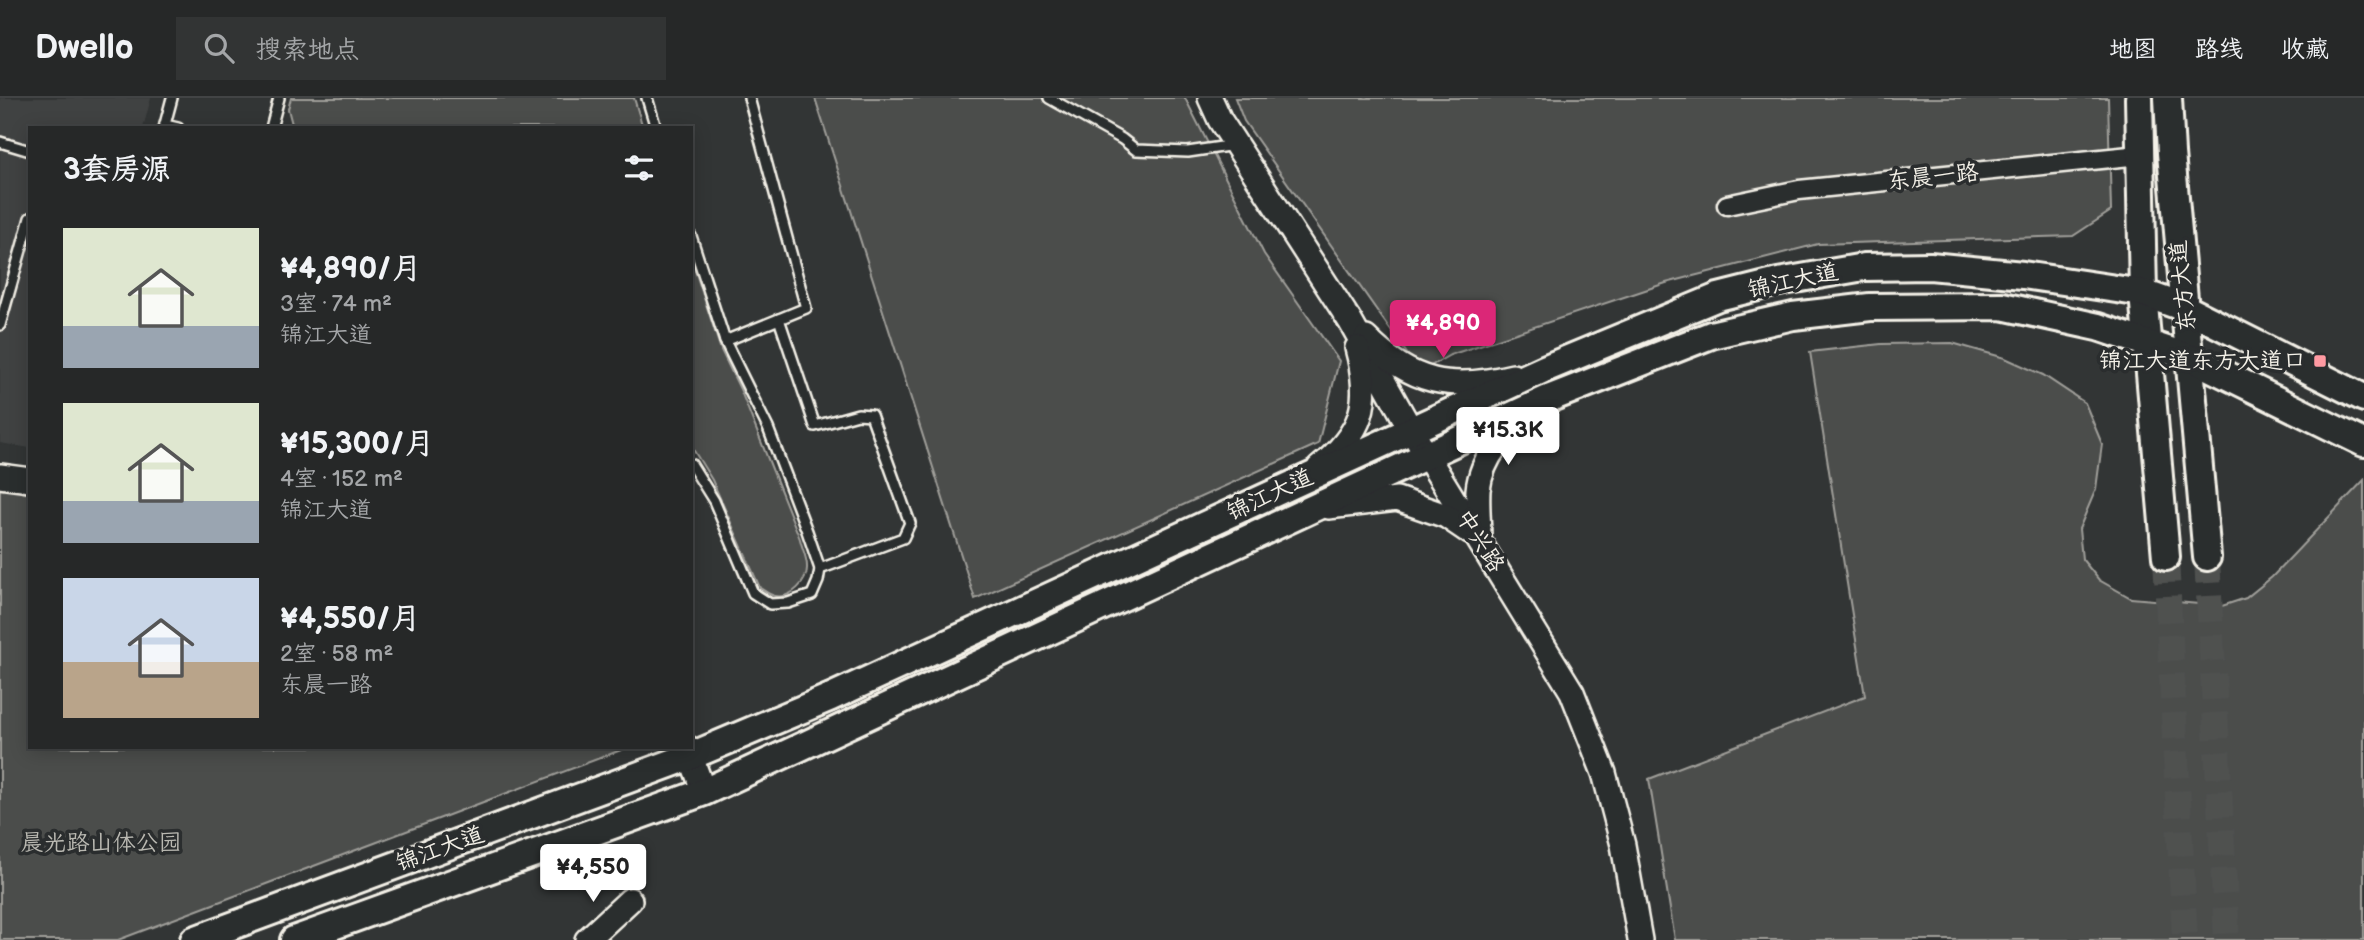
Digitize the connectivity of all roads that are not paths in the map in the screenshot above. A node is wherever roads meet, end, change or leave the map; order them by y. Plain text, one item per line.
1 (172, 98) edge
2 (279, 98) edge
3 (647, 98) edge
4 (749, 98) edge
5 (1049, 98) edge
6 (1210, 98) edge
7 (2138, 98) edge
8 (2168, 98) edge
9 (165, 126) edge
10 (272, 126) edge
11 (655, 126) edge
12 (0, 142) edge
13 (1236, 145) junction
14 (28, 150) edge
15 (2140, 155) junction
16 (1727, 205) dead end
17 (28, 225) edge
18 (693, 242) edge
19 (2143, 293) junction
20 (2185, 308) junction
21 (779, 319) junction
22 (1350, 321) junction
23 (0, 325) edge
24 (725, 341) junction
25 (2148, 342) junction
26 (2191, 358) junction
27 (1544, 369) junction
28 (2364, 398) edge
29 (1548, 399) junction
30 (1411, 430) junction
31 (2364, 443) edge
32 (1428, 457) junction
33 (693, 467) edge
34 (0, 476) edge
35 (1304, 479) junction
36 (28, 480) edge
37 (1314, 510) junction
38 (1479, 539) junction
39 (2166, 557) tunnel mouth
40 (2207, 557) tunnel mouth
41 (820, 569) junction
42 (689, 752) edge
43 (704, 792) junction
44 (629, 900) dead end
45 (194, 940) edge
46 (294, 940) edge
47 (587, 940) edge
48 (1640, 940) edge

1 - 9 lane
2 - 10 lane
3 - 11 lane
4 - 21 lane
5 - 13 lane
6 - 13 main road, 中兴路
7 - 15 main road, 东方大道
8 - 20 main road, 东方大道
12 - 14 lane
13 - 22 main road, 中兴路
15 - 16 street, 东晨一路
15 - 19 main road, 东方大道
17 - 23 lane
18 - 24 lane
19 - 20 main road, 锦江大道
19 - 25 main road, 东方大道
19 - 27 main road, 锦江大道
20 - 26 main road, 东方大道
20 - 28 main road, 锦江大道
21 - 24 lane
21 - 41 lane
22 - 27 main road
22 - 30 main road, 中兴路
22 - 35 main road
24 - 41 lane
25 - 26 main road, 锦江大道
25 - 29 main road, 锦江大道
25 - 39 main road, 东方大道
26 - 31 main road, 锦江大道
26 - 40 main road, 东方大道
27 - 30 main road, 锦江大道
29 - 32 main road, 锦江大道
29 - 38 main road
30 - 32 main road, 中兴路
30 - 35 main road, 锦江大道
32 - 37 main road, 锦江大道
32 - 38 main road, 中兴路
33 - 41 lane
34 - 36 main road
35 - 42 main road, 锦江大道
37 - 38 main road
37 - 43 main road, 锦江大道
38 - 48 main road, 中兴路
42 - 43 main road
42 - 45 main road, 锦江大道
43 - 46 main road, 锦江大道
44 - 47 main road

